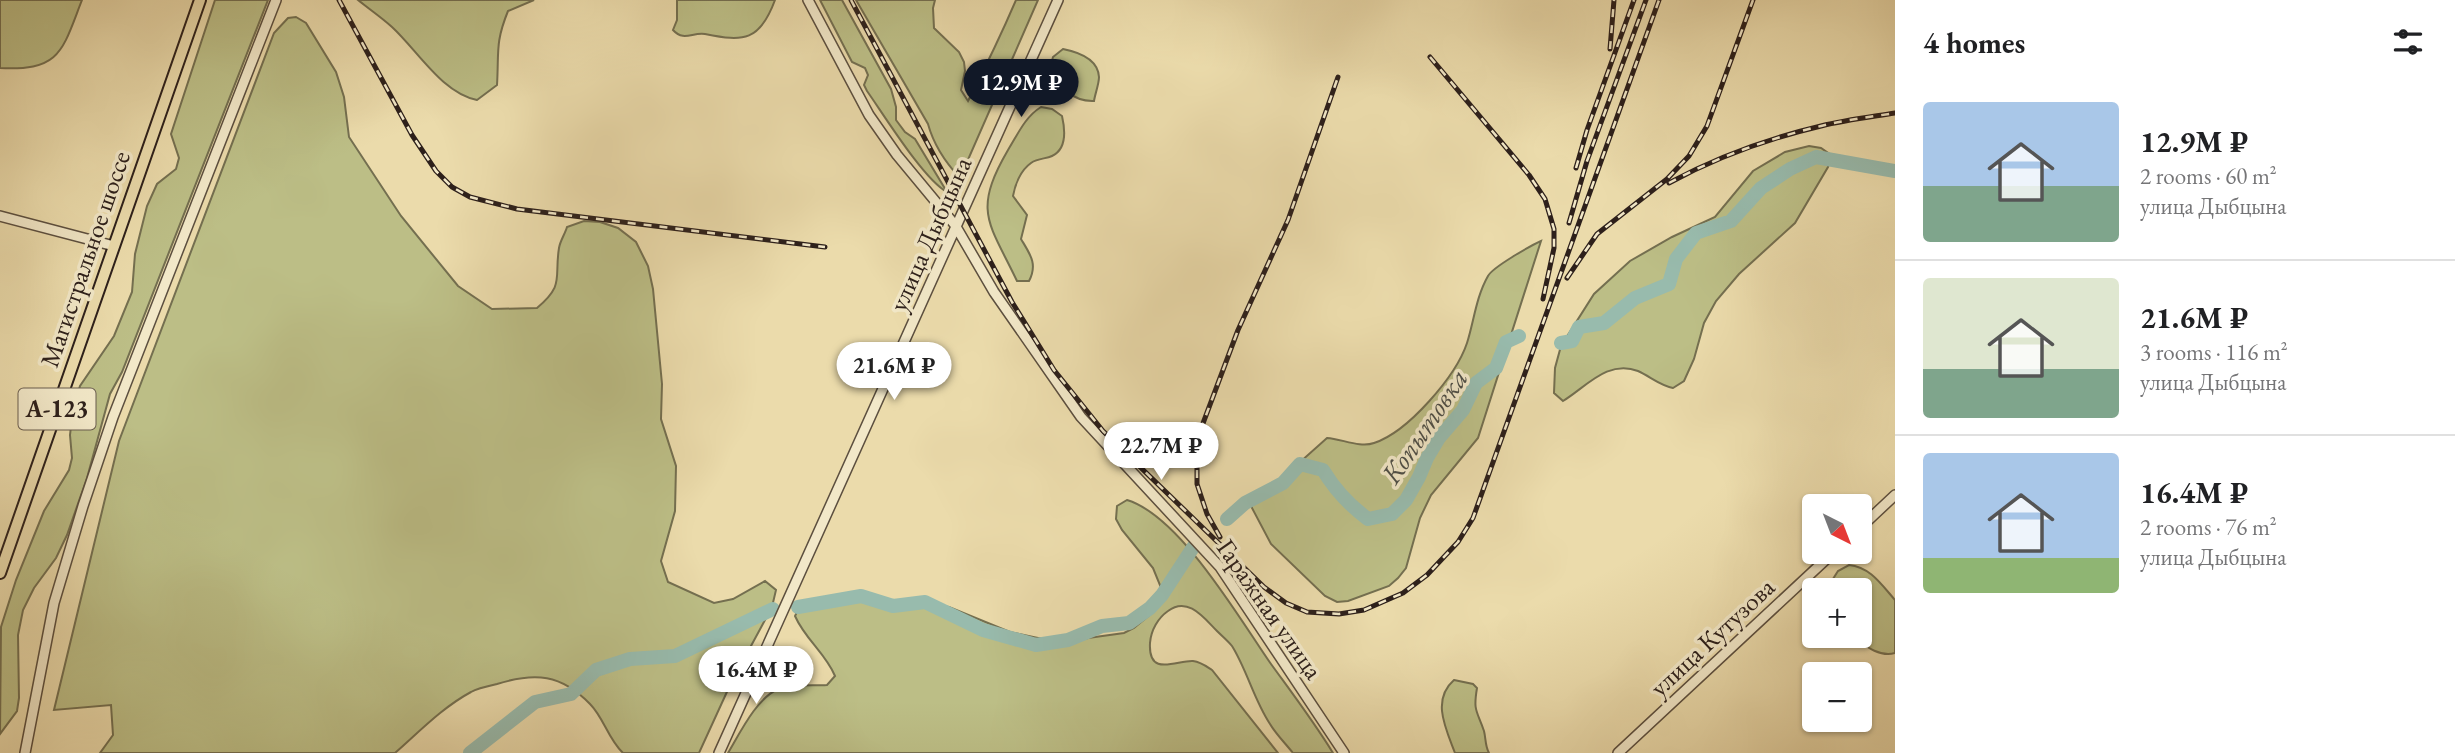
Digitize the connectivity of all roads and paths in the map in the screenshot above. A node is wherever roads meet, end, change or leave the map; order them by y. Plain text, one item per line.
1 (201, 0) edge
2 (276, 0) edge
3 (808, 0) edge
4 (1058, 0) edge
5 (0, 216) edge
6 (955, 225) junction
7 (114, 246) junction
8 (1895, 495) edge
9 (1872, 516) edge
10 (1821, 564) edge
11 (0, 573) edge
12 (25, 753) edge
13 (719, 753) edge
14 (1344, 753) edge
15 (1618, 753) edge

1 - 7 main road, Магистральное шоссе / А-123
2 - 12 street
3 - 6 street, Гаражная улица
4 - 6 street, улица Дыбцына
5 - 7 street
6 - 13 street, улица Дыбцына
6 - 14 street, Гаражная улица
7 - 11 main road, Магистральное шоссе / А-123
8 - 9 street
10 - 15 street, улица Кутузова

